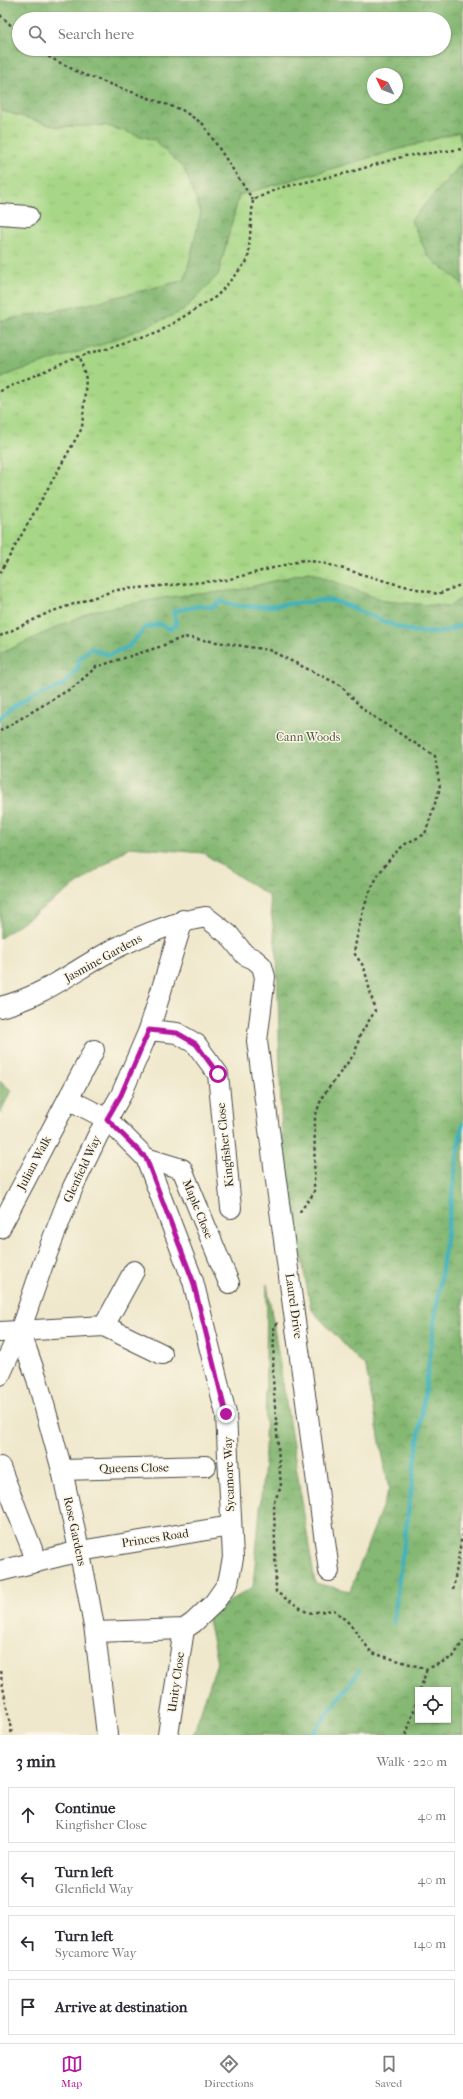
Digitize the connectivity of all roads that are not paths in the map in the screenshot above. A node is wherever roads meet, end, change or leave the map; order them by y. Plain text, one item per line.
1 (0, 214) edge
2 (28, 216) dead end
3 (183, 920) junction
4 (262, 966) joint
5 (0, 1007) edge
6 (149, 1030) junction
7 (94, 1050) dead end
8 (68, 1099) junction
9 (107, 1119) junction
10 (146, 1158) junction
11 (231, 1208) dead end
12 (0, 1228) edge
13 (134, 1271) dead end
14 (229, 1282) dead end
15 (104, 1326) junction
16 (20, 1331) junction
17 (0, 1332) edge
18 (162, 1354) dead end
19 (0, 1375) edge
20 (206, 1466) dead end
21 (0, 1467) edge
22 (62, 1470) junction
23 (231, 1526) junction
24 (80, 1551) junction
25 (37, 1562) junction
26 (0, 1571) edge
27 (329, 1571) dead end
28 (184, 1629) junction
29 (95, 1632) junction
30 (107, 1735) edge
31 (168, 1735) edge

1 - 2 street
3 - 4 street, Jasmine Gardens
3 - 5 street, Jasmine Gardens
3 - 6 street, Glenfield Way
4 - 27 street, Laurel Drive
6 - 9 street, Glenfield Way
6 - 11 street, Kingfisher Close
7 - 8 street, Julian Walk
8 - 9 street
8 - 12 street, Julian Walk
9 - 10 street, Sycamore Way
9 - 16 street, Glenfield Way
10 - 14 street, Maple Close
10 - 23 street, Sycamore Way
13 - 15 street
15 - 16 street
15 - 18 street
16 - 17 street
16 - 19 street, Glenfield Way
16 - 22 street, Rose Gardens
20 - 22 street, Queens Close
21 - 25 street
22 - 24 street, Rose Gardens
23 - 24 street, Princes Road
23 - 28 street, Sycamore Way
24 - 25 street, Princes Road
24 - 29 street, Rose Gardens
25 - 26 street, Princes Road
28 - 29 street
28 - 31 street, Unity Close
29 - 30 street, Rose Gardens

